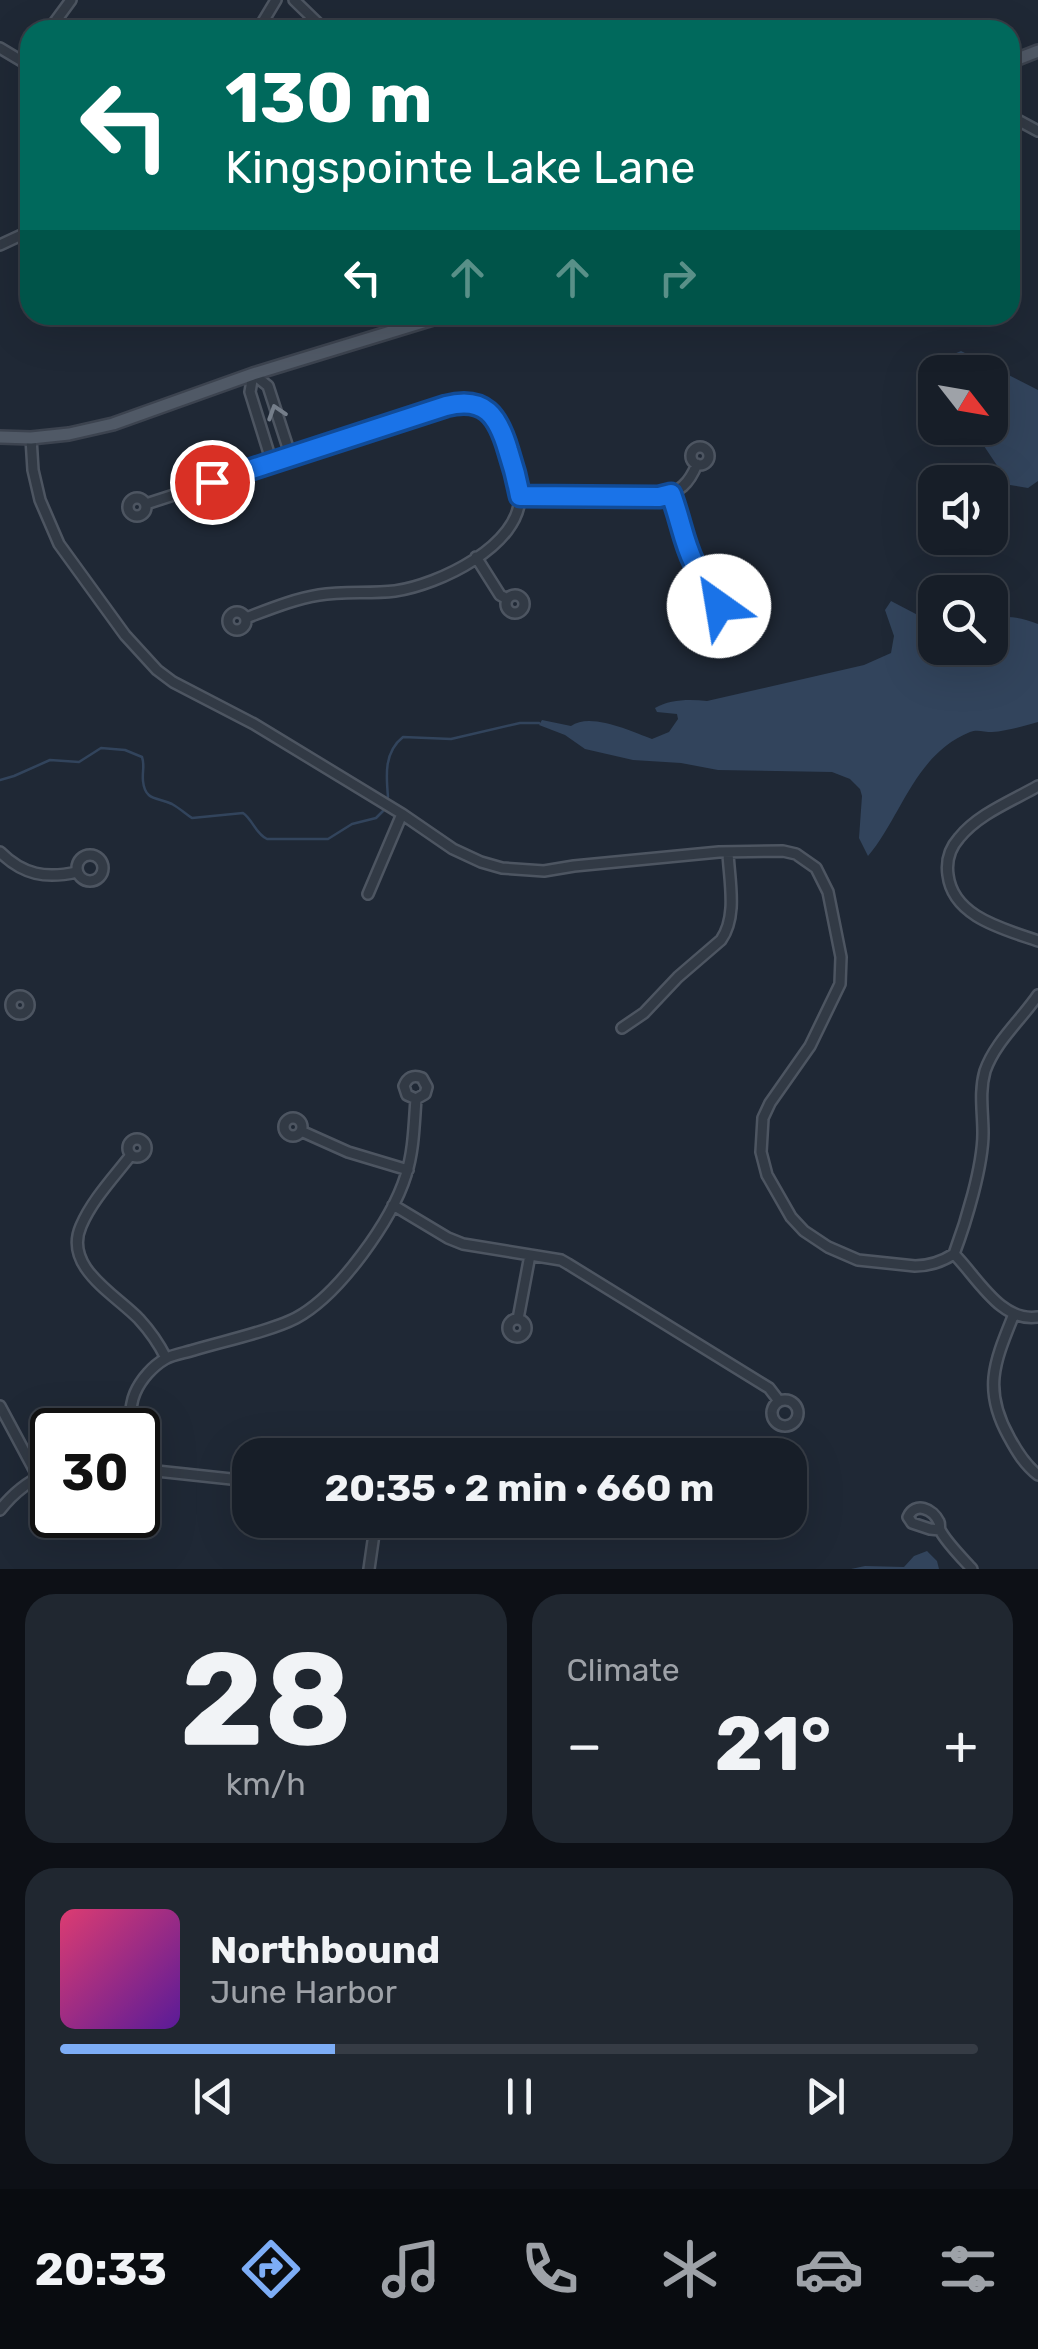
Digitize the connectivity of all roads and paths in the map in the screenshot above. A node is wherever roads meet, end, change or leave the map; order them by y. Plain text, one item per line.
1 (294, 0) edge
2 (314, 20) edge
3 (413, 325) edge
4 (253, 374) junction
5 (0, 437) edge
6 (32, 438) junction
7 (291, 457) junction
8 (272, 462) junction
9 (696, 464) dead end
10 (671, 494) junction
11 (520, 496) junction
12 (146, 504) dead end
13 (476, 557) junction
14 (722, 598) dead end
15 (507, 600) dead end
16 (246, 618) dead end
17 (1038, 786) edge
18 (402, 814) junction
19 (0, 852) edge
20 (728, 852) junction
21 (77, 872) dead end
22 (368, 894) dead end
23 (1038, 941) edge
24 (1038, 995) edge
25 (622, 1028) dead end
26 (416, 1099) dead end
27 (301, 1131) dead end
28 (131, 1154) dead end
29 (408, 1170) junction
30 (393, 1205) junction
31 (954, 1254) junction
32 (530, 1255) junction
33 (1014, 1314) junction
34 (1038, 1317) edge
35 (518, 1319) dead end
36 (166, 1358) junction
37 (779, 1401) dead end
38 (0, 1406) edge
39 (131, 1408) edge
40 (30, 1461) edge
41 (160, 1472) edge
42 (1038, 1476) edge
43 (232, 1480) edge
44 (30, 1482) edge
45 (0, 1510) edge
46 (940, 1530) dead end
47 (373, 1538) edge
48 (369, 1569) edge
49 (972, 1569) edge

1 - 2 street
3 - 4 main road
4 - 6 main road
7 -> 4 street
4 - 8 street
5 - 6 main road
6 - 18 street
7 - 8 street
7 - 11 street
8 - 12 street
9 - 10 street
10 - 11 street
10 - 14 street
11 - 13 street
13 - 15 street
13 - 16 street
17 - 23 street
18 - 20 street
18 - 22 street
19 - 21 street
20 - 25 street
20 - 31 street
24 - 31 street
26 - 29 street
27 - 29 street
28 - 36 street
29 - 30 street
30 - 32 street
30 - 36 street
31 - 33 street
32 - 35 street
32 - 37 street
33 - 34 street
33 - 42 street
36 - 39 street
38 - 40 street
41 - 43 street
44 - 45 street
46 - 49 street
47 - 48 street

